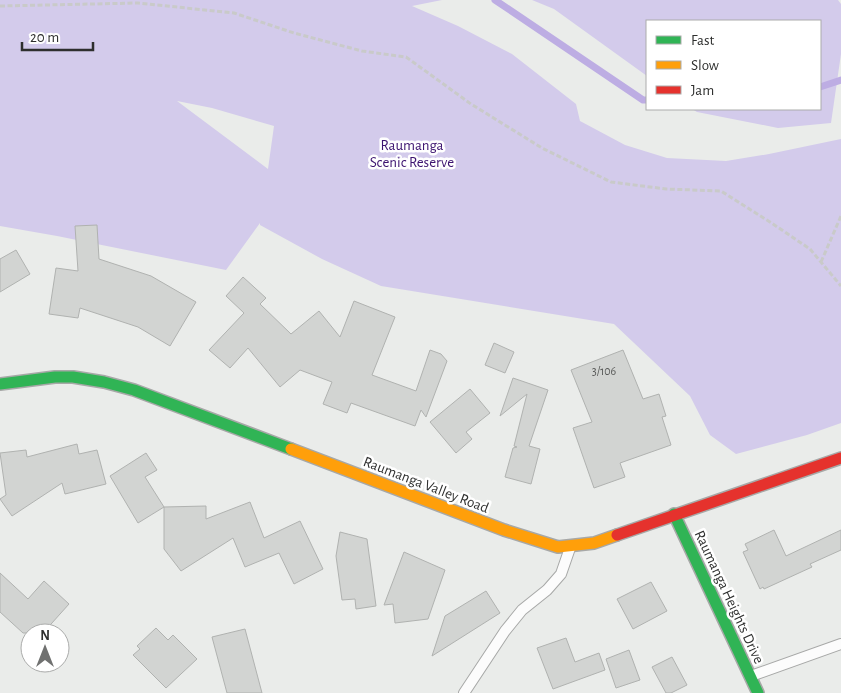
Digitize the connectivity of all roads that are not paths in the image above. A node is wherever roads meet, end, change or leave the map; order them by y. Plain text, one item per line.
1 (0, 384) edge
2 (841, 458) edge
3 (674, 514) junction
4 (570, 547) junction
5 (841, 644) edge
6 (750, 677) junction
7 (464, 693) edge
8 (758, 693) edge

1 - 4 street, Raumanga Valley Road
2 - 3 street, Raumanga Valley Road
3 - 4 street, Raumanga Valley Road
3 - 6 street, Raumanga Heights Drive
4 - 7 lane
5 - 6 lane
6 - 8 street, Raumanga Heights Drive

